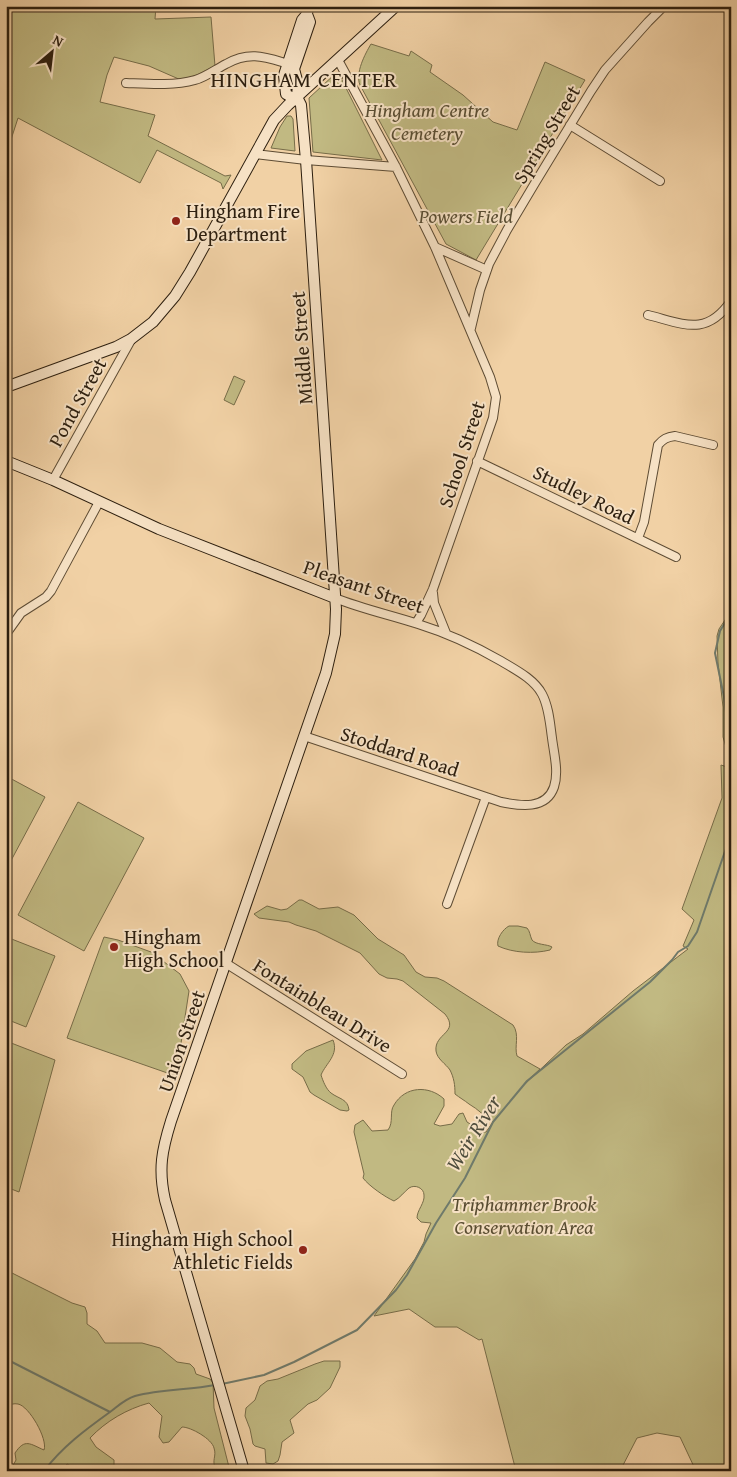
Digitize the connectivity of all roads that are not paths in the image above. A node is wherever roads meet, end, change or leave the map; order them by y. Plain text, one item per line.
1 (396, 6) edge
2 (657, 6) edge
3 (664, 6) edge
4 (307, 10) edge
5 (648, 22) junction
6 (338, 60) junction
7 (291, 64) junction
8 (126, 83) dead end
9 (296, 97) junction
10 (570, 126) junction
11 (255, 154) junction
12 (306, 160) junction
13 (396, 167) junction
14 (660, 181) dead end
15 (435, 247) junction
16 (487, 270) junction
17 (731, 301) edge
18 (648, 315) dead end
19 (470, 330) junction
20 (131, 339) junction
21 (6, 387) edge
22 (713, 445) dead end
23 (6, 461) edge
24 (477, 461) junction
25 (53, 480) junction
26 (99, 502) junction
27 (638, 538) junction
28 (676, 557) dead end
29 (433, 589) junction
30 (335, 598) junction
31 (416, 623) junction
32 (446, 633) junction
33 (6, 634) edge
34 (304, 736) junction
35 (486, 797) junction
36 (446, 904) dead end
37 (227, 964) junction
38 (402, 1074) dead end
39 (244, 1471) edge

1 - 6 street
2 - 5 street, Spring Street
3 - 5 street, Spring Street
4 - 7 street
5 - 10 street, Spring Street
6 - 9 street
6 - 13 street, School Street
7 - 8 street
7 - 9 street, Middle Street
9 - 11 street
9 - 12 street, Middle Street
10 - 14 street
10 - 16 street, Spring Street
11 - 12 street
11 - 20 street
12 - 13 street
12 - 30 street, Middle Street
13 - 15 street, School Street
15 - 16 street
15 - 19 street, School Street
16 - 19 street, Spring Street
17 - 18 street
19 - 24 street, School Street
20 - 21 street
20 - 25 street, Pond Street
22 - 27 street
23 - 25 street, Pleasant Street
24 - 27 street, Studley Road
24 - 29 street, School Street
25 - 26 street, Pleasant Street
26 - 30 street, Pleasant Street
26 - 33 street
27 - 28 street, Studley Road
29 - 31 street, School Street
29 - 32 street
30 - 31 street, Pleasant Street
30 - 34 street, Union Street
31 - 32 street, Pleasant Street
32 - 35 street, Pleasant Street
34 - 35 street, Stoddard Road
34 - 37 street, Union Street
35 - 36 street
37 - 38 street, Fontainbleau Drive
37 - 39 street, Union Street

